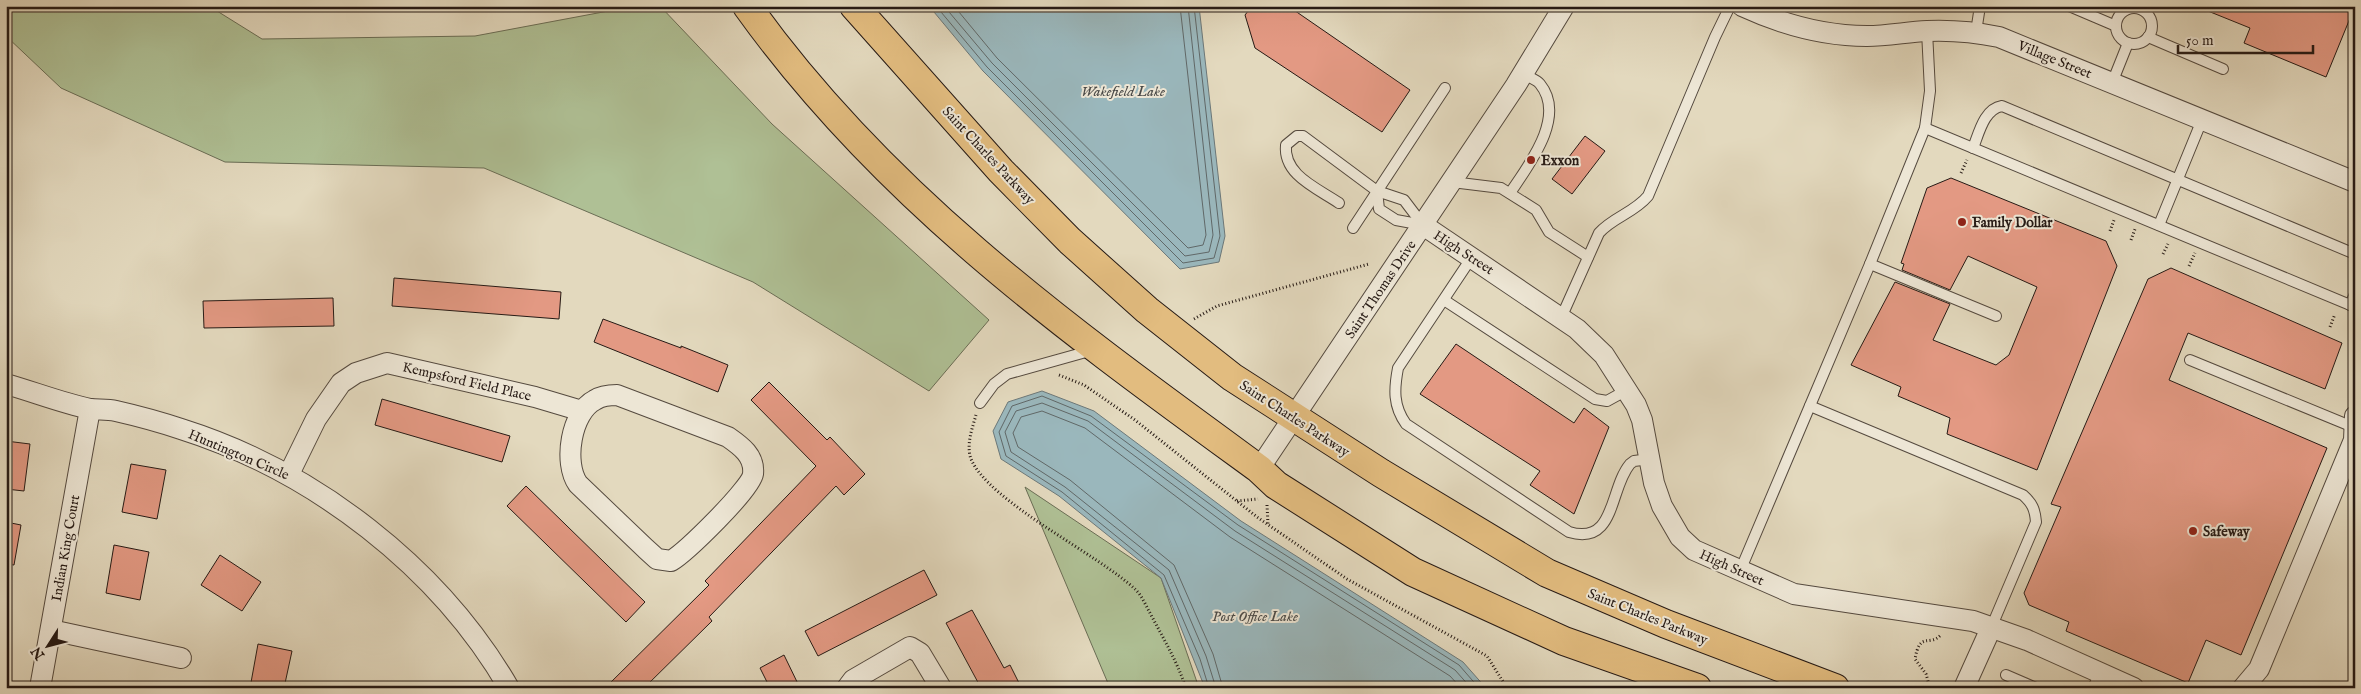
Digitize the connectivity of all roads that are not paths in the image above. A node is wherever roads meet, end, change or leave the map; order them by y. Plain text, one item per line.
1 (747, 6) edge
2 (854, 6) edge
3 (1564, 6) edge
4 (1730, 6) edge
5 (1742, 6) edge
6 (1980, 6) edge
7 (2069, 6) edge
8 (2116, 26) junction
9 (1927, 31) junction
10 (1976, 32) junction
11 (2148, 38) junction
12 (2128, 42) junction
13 (2223, 69) dead end
14 (1523, 74) junction
15 (2112, 83) junction
16 (1445, 88) dead end
17 (2202, 120) junction
18 (1925, 128) junction
19 (1973, 148) junction
20 (2178, 180) junction
21 (1452, 182) junction
22 (2355, 182) edge
23 (1377, 191) junction
24 (1510, 194) junction
25 (1339, 204) dead end
26 (1423, 225) junction
27 (2159, 225) junction
28 (1353, 228) dead end
29 (2355, 254) edge
30 (1472, 257) junction
31 (1588, 257) junction
32 (1870, 264) junction
33 (2355, 294) edge
34 (1444, 300) junction
35 (2352, 306) edge
36 (1996, 316) dead end
37 (1561, 318) junction
38 (1095, 349) junction
39 (2190, 360) dead end
40 (6, 384) edge
41 (1627, 390) junction
42 (980, 402) road end
43 (1810, 406) junction
44 (90, 409) junction
45 (582, 411) junction
46 (1294, 418) junction
47 (2354, 421) edge
48 (1650, 459) junction
49 (1259, 469) junction
50 (289, 474) junction
51 (1740, 571) junction
52 (1991, 628) junction
53 (50, 630) junction
54 (181, 658) dead end
55 (2006, 676) dead end
56 (2097, 680) edge
57 (1668, 683) edge
58 (40, 688) edge
59 (509, 688) edge
60 (847, 688) edge
61 (941, 688) edge
62 (1697, 688) edge
63 (1835, 688) edge
64 (1964, 688) edge
65 (2036, 688) edge
66 (2134, 688) edge
67 (2243, 688) edge

1 - 38 main road
2 - 46 main road, Saint Charles Parkway
3 - 14 street, Saint Thomas Drive
4 - 31 lane
5 - 9 street, Village Street
6 - 10 lane
7 - 8 lane
8 - 11 lane
8 - 12 lane
9 - 10 street, Village Street
9 - 18 lane
10 - 15 street, Village Street
11 - 12 lane
11 - 13 lane
12 - 15 lane
14 - 21 street, Saint Thomas Drive
14 - 24 lane
15 - 17 street, Village Street
16 - 23 lane
17 - 20 lane
17 - 22 street, Village Street
18 - 19 lane
18 - 32 lane
19 - 20 lane
19 - 27 lane
20 - 27 lane
20 - 29 lane
21 - 24 lane
21 - 26 street, Saint Thomas Drive
23 - 25 lane
23 - 26 lane
23 - 26 lane
23 - 28 lane
24 - 31 lane
26 - 30 street, High Street
26 - 46 street, Saint Thomas Drive
27 - 35 lane
30 - 34 lane
30 - 37 street, High Street
31 - 37 lane
32 - 36 lane
32 - 43 lane
33 - 35 lane
34 - 41 lane
34 - 48 lane
37 - 41 street, High Street
38 - 42 lane
38 - 49 main road
39 - 47 lane
40 - 44 street, Huntington Circle
41 - 48 street, High Street
43 - 51 lane
43 - 52 lane
44 - 50 street, Huntington Circle
44 - 53 street, Indian King Court
45 - 45 street
45 - 50 street, Kempsford Field Place
46 - 49 street, Saint Thomas Drive
46 - 63 main road, Saint Charles Parkway
47 - 67 street
48 - 51 street, High Street
49 - 57 main road
50 - 59 street, Huntington Circle
51 - 52 street, High Street
52 - 56 street, High Street
52 - 64 street
53 - 54 street
53 - 58 street, Indian King Court
55 - 65 lane
56 - 66 street, High Street
57 - 62 main road
60 - 61 street

